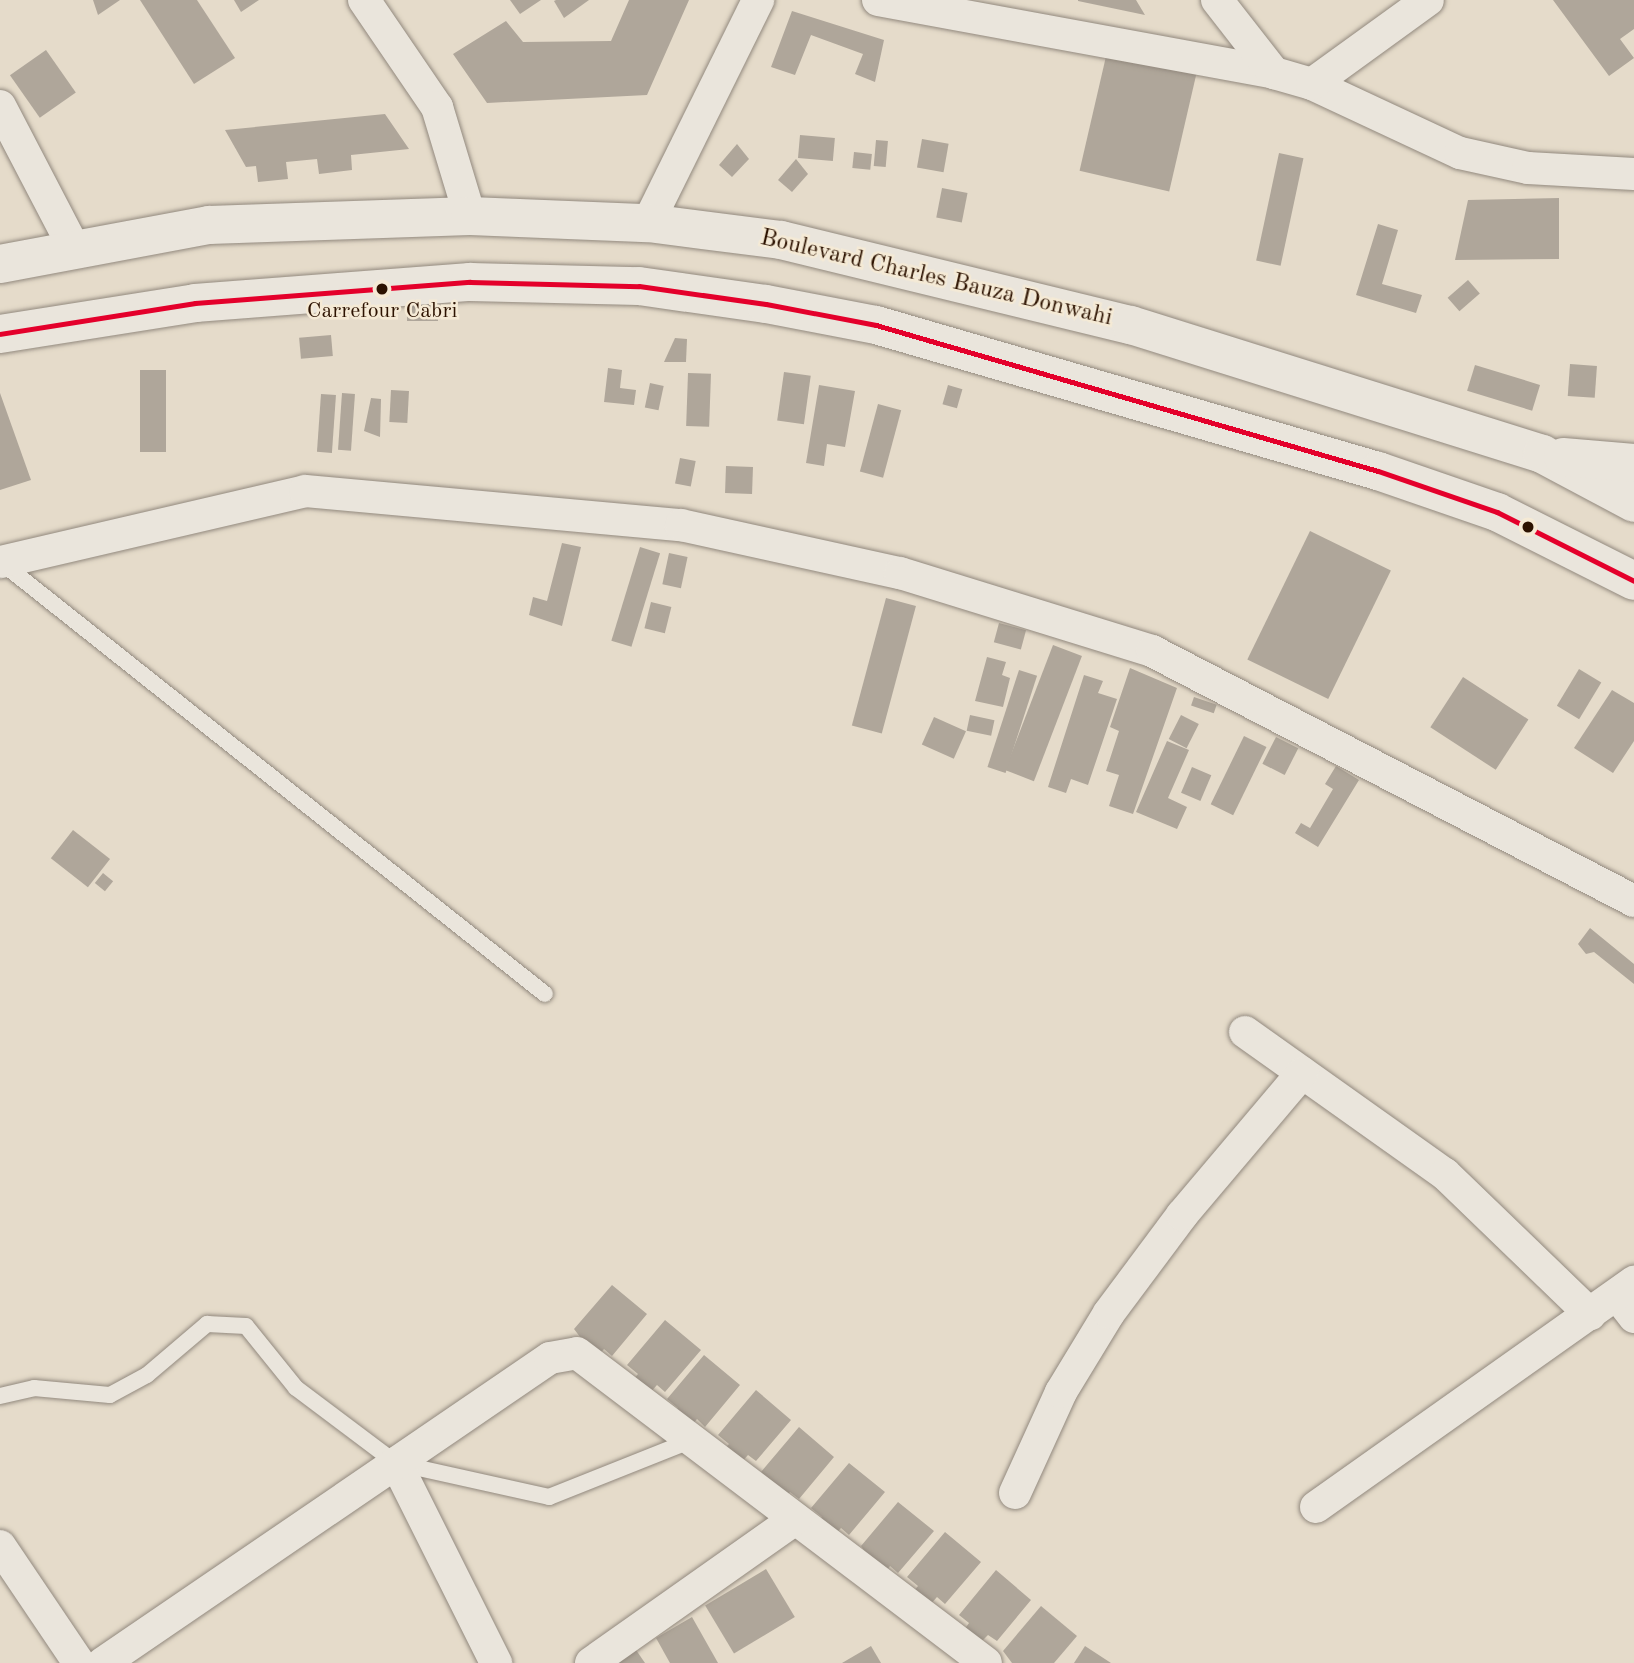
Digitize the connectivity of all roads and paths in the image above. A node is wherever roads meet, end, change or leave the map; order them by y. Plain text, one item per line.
1 (364, 0) edge
2 (758, 0) edge
3 (878, 0) edge
4 (1216, 0) edge
5 (1428, 0) edge
6 (1274, 73) junction
7 (1312, 84) junction
8 (0, 106) edge
9 (1634, 174) edge
10 (470, 216) junction
11 (648, 223) junction
12 (75, 250) junction
13 (0, 264) edge
14 (0, 334) edge
15 (1542, 454) junction
16 (1634, 463) edge
17 (1634, 503) edge
18 (1, 562) edge
19 (1634, 581) edge
20 (1634, 901) edge
21 (545, 994) dead end
22 (1245, 1032) dead end
23 (1302, 1073) junction
24 (1628, 1298) edge
25 (1590, 1314) junction
26 (0, 1396) edge
27 (690, 1441) junction
28 (397, 1463) junction
29 (1015, 1493) dead end
30 (1316, 1507) dead end
31 (795, 1519) junction
32 (0, 1546) edge
33 (79, 1663) edge
34 (103, 1663) edge
35 (496, 1663) edge
36 (591, 1663) edge
37 (986, 1663) edge

1 - 10 street
2 - 11 street
3 - 6 street
4 - 6 street
5 - 7 street
6 - 7 street
7 - 9 street
8 - 12 street
10 - 11 main road, Boulevard Charles Bauza Donwahi
10 - 12 main road, Boulevard Charles Bauza Donwahi
11 - 15 main road, Boulevard Charles Bauza Donwahi
12 - 13 main road, Boulevard Charles Bauza Donwahi
14 - 19 main road
15 - 16 main road
15 - 17 main road, Boulevard Charles Bauza Donwahi
18 - 20 street
18 - 21 lane
22 - 23 street
23 - 25 street
23 - 29 street
24 - 25 street
25 - 30 street
26 - 28 lane
27 - 28 lane
27 - 28 street
27 - 31 street
28 - 34 street
28 - 35 street
31 - 36 street
31 - 37 street
32 - 33 street

